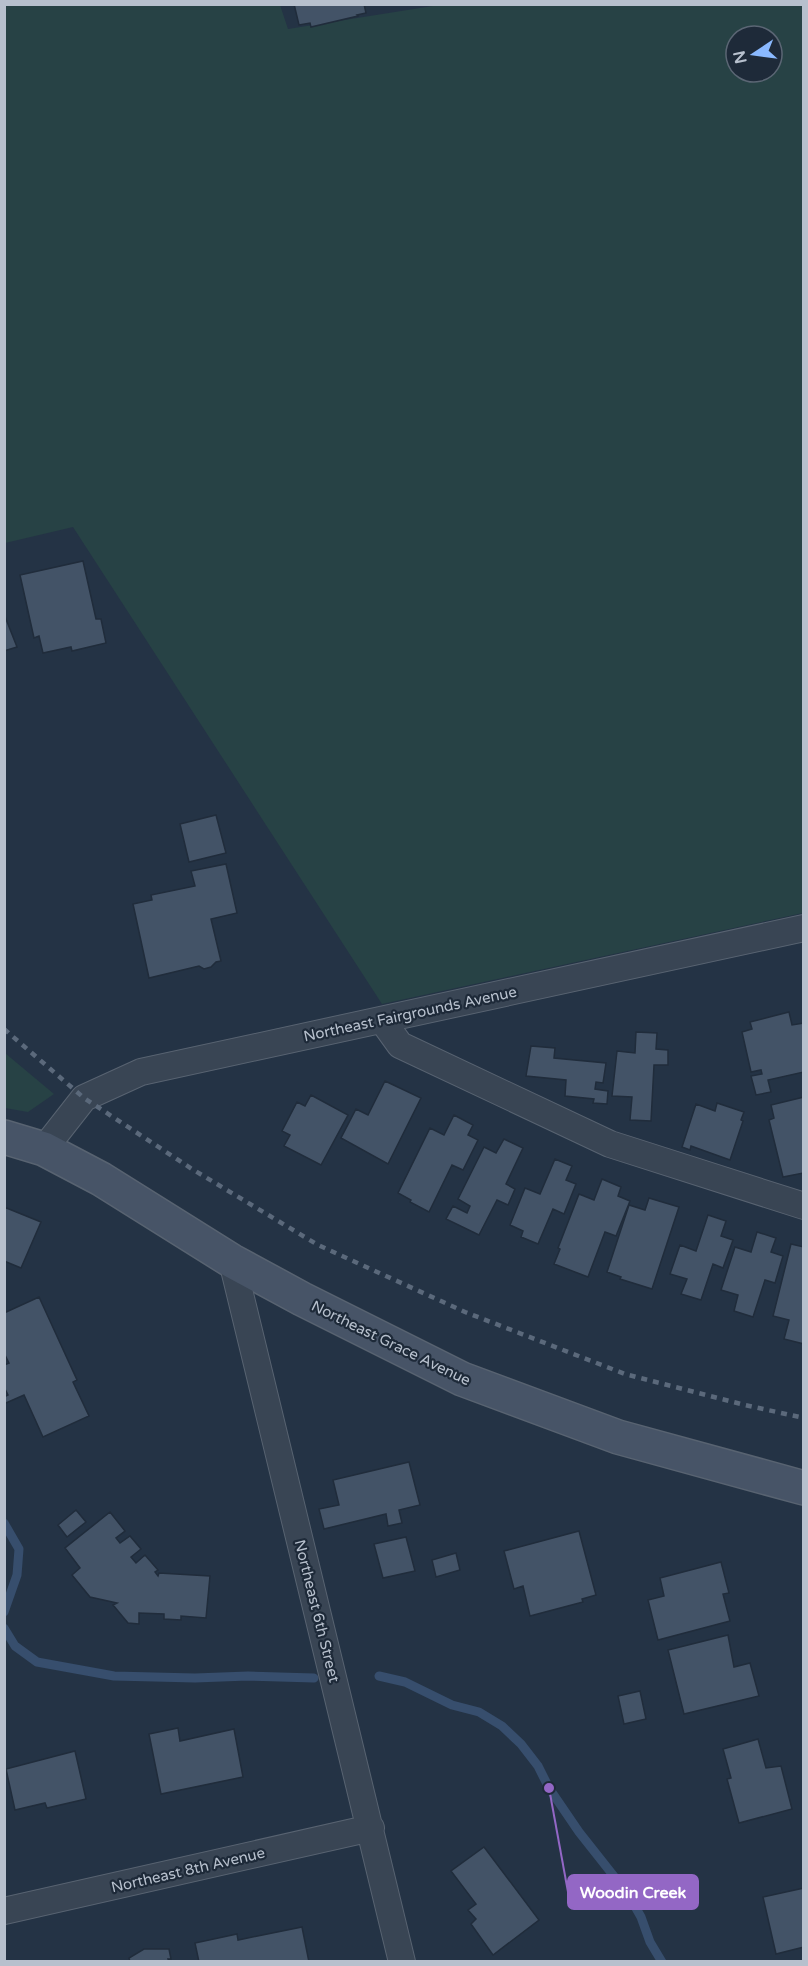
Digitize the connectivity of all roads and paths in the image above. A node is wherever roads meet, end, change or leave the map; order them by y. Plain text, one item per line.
1 (804, 928) edge
2 (382, 1020) junction
3 (4, 1137) edge
4 (44, 1149) junction
5 (804, 1206) edge
6 (232, 1261) junction
7 (804, 1488) edge
8 (371, 1828) junction
9 (4, 1911) edge
10 (402, 1962) edge

1 - 2 street, Northeast Fairgrounds Avenue
2 - 4 street, Northeast Fairgrounds Avenue
2 - 5 street
3 - 4 main road, Northeast Grace Avenue
4 - 6 main road, Northeast Grace Avenue
6 - 7 main road, Northeast Grace Avenue
6 - 8 street, Northeast 6th Street
8 - 9 street, Northeast 8th Avenue
8 - 10 street, Northeast 6th Street

